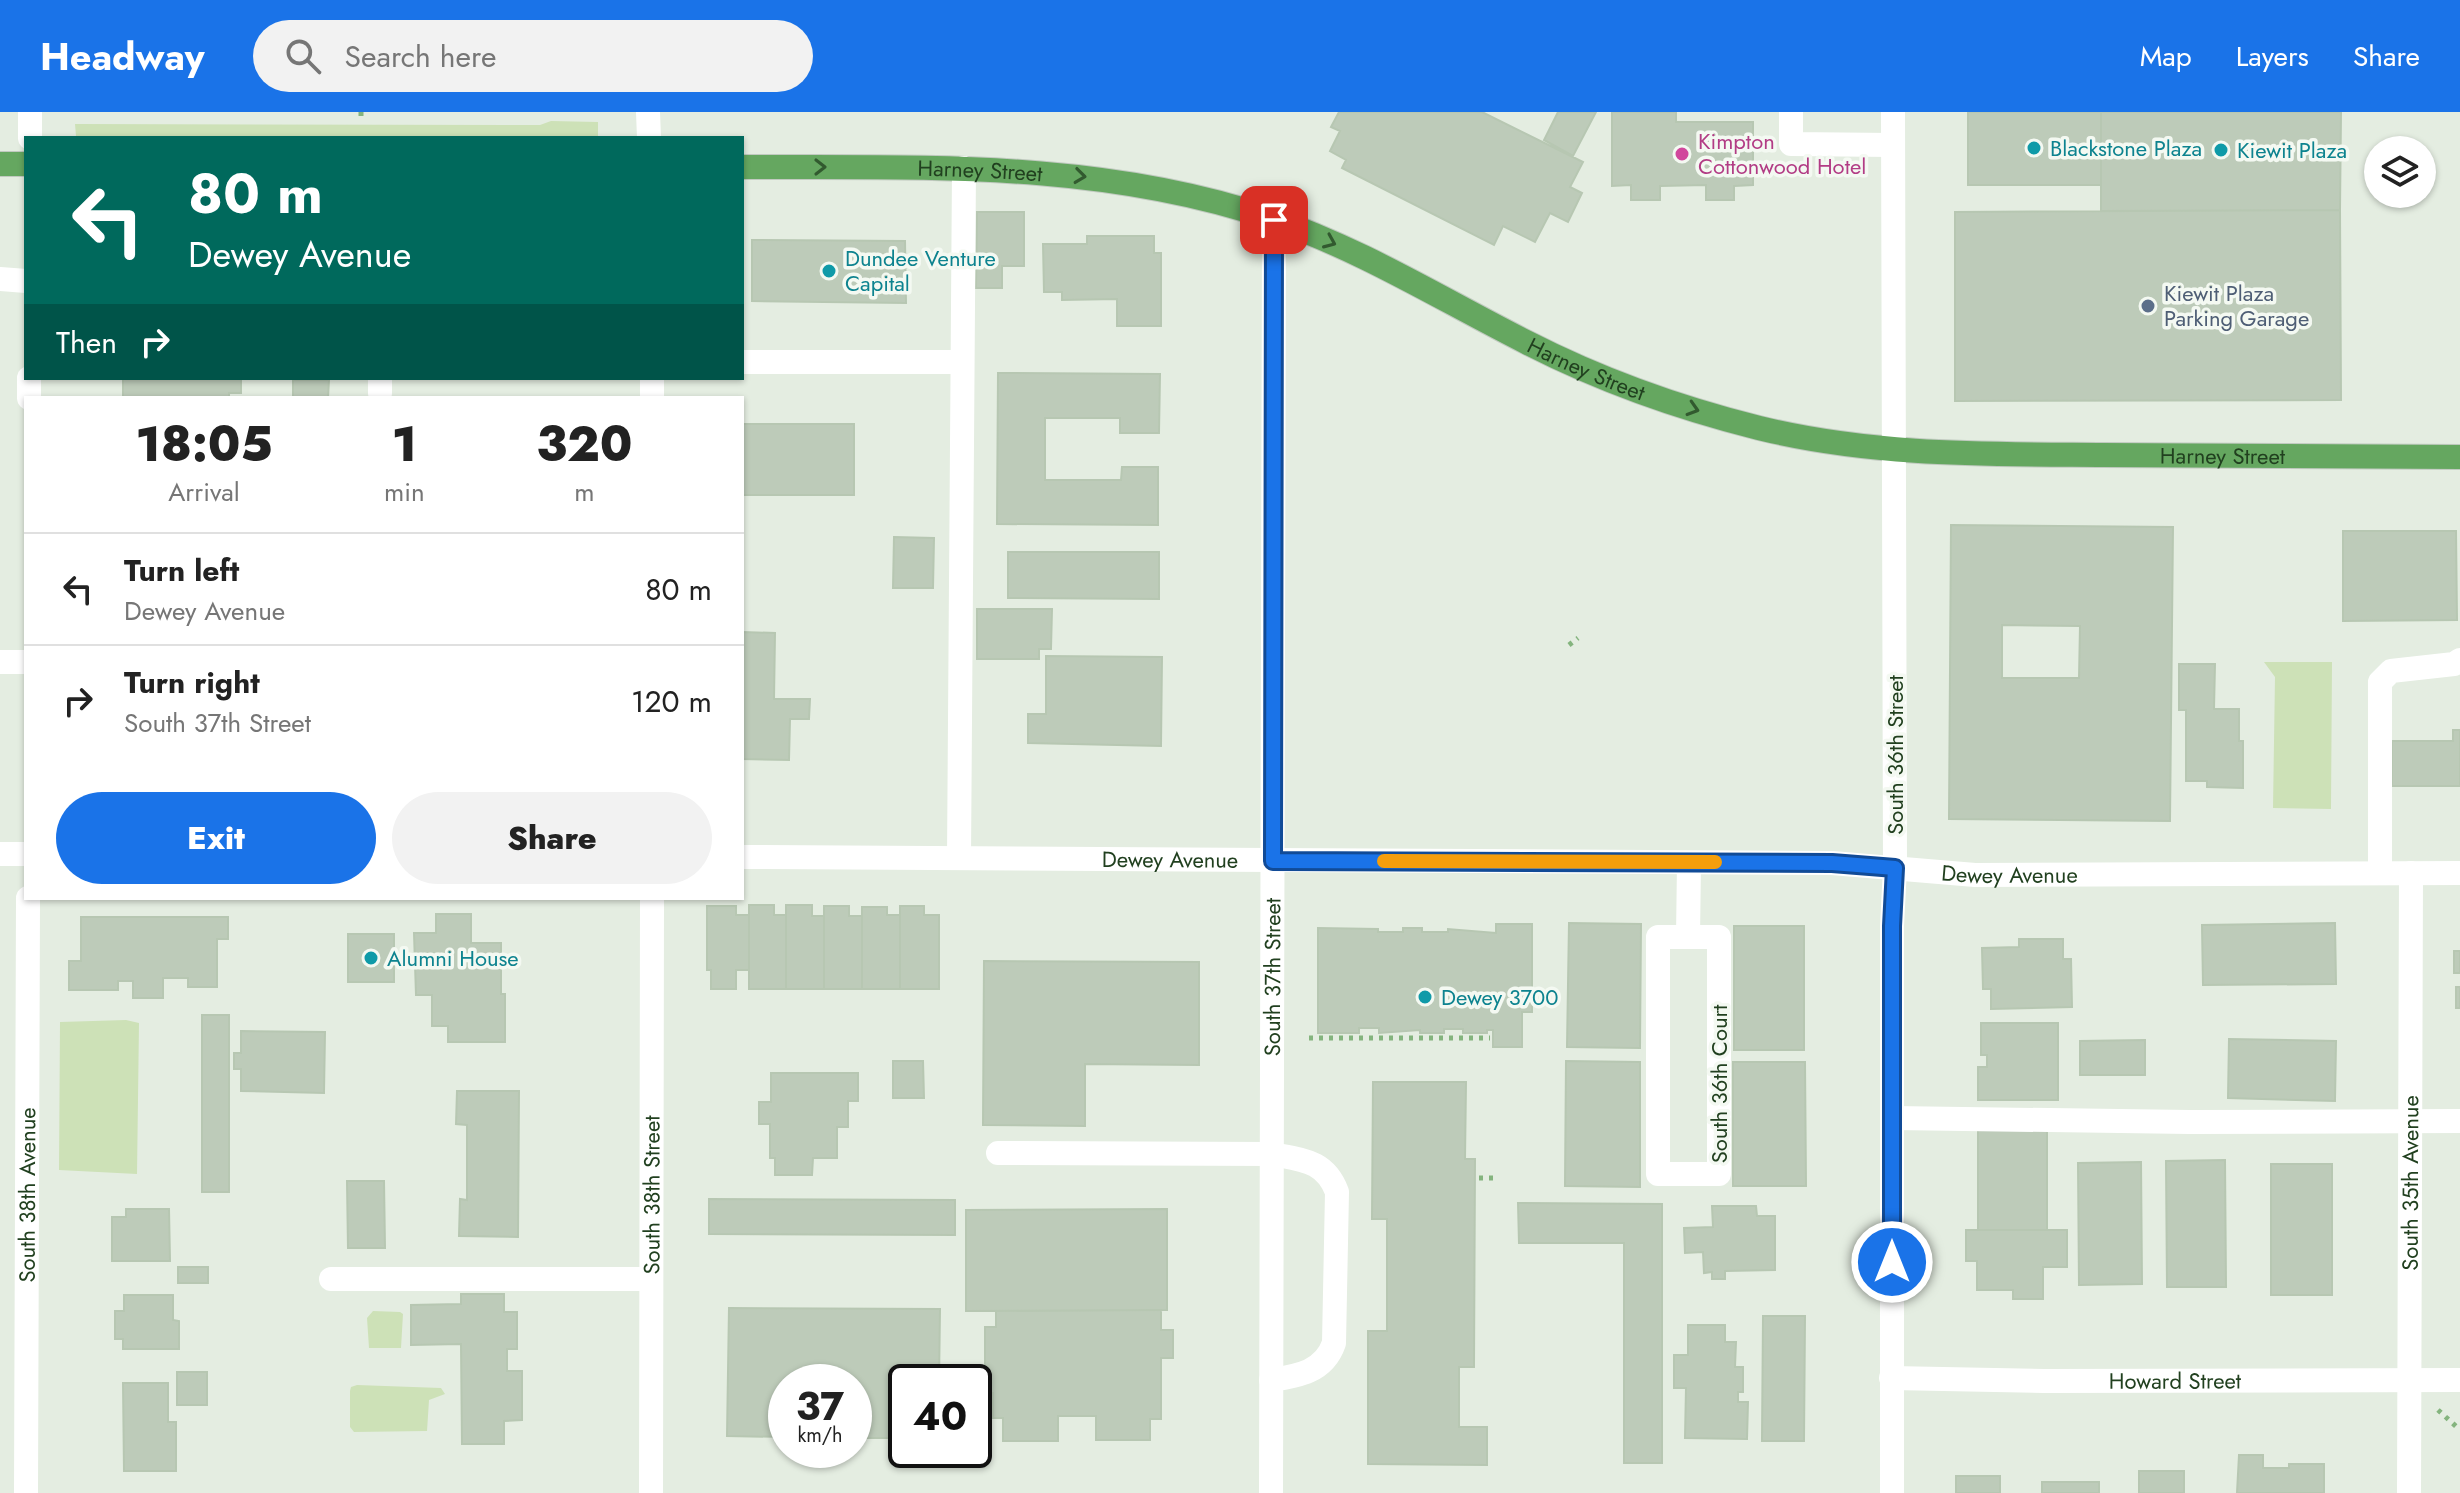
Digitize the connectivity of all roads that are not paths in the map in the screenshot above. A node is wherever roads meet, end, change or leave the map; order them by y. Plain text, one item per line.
1 (30, 112) edge
2 (648, 112) edge
3 (1791, 112) edge
4 (1893, 112) edge
5 (30, 136) edge
6 (649, 136) edge
7 (1893, 145) junction
8 (0, 164) edge
9 (24, 164) edge
10 (744, 167) edge
11 (964, 168) junction
12 (1274, 220) junction
13 (0, 279) edge
14 (24, 281) edge
15 (744, 362) edge
16 (962, 362) junction
17 (1895, 451) junction
18 (2460, 457) edge
19 (2460, 660) edge
20 (0, 662) edge
21 (24, 662) edge
22 (0, 854) edge
23 (24, 854) edge
24 (744, 857) edge
25 (959, 858) junction
26 (1273, 861) junction
27 (1689, 863) junction
28 (1895, 868) junction
29 (2380, 873) junction
30 (2411, 873) junction
31 (2460, 873) edge
32 (28, 900) edge
33 (652, 900) edge
34 (1688, 937) junction
35 (1893, 1118) junction
36 (2410, 1121) junction
37 (2460, 1121) edge
38 (998, 1153) dead end
39 (1272, 1154) junction
40 (331, 1279) dead end
41 (651, 1279) junction
42 (1891, 1378) junction
43 (1271, 1380) junction
44 (2409, 1380) junction
45 (2460, 1380) edge
46 (26, 1493) edge
47 (651, 1493) edge
48 (1271, 1493) edge
49 (1892, 1493) edge
50 (2409, 1493) edge

1 - 5 street
2 - 6 street
3 - 7 street
4 - 7 street, South 36th Street
7 - 17 street, South 36th Street
8 - 9 main road
10 -> 11 main road, Harney Street
11 -> 12 main road, Harney Street
11 - 16 street
12 -> 17 main road, Harney Street
12 - 26 street, South 37th Street
13 - 14 street
15 - 16 street
16 - 25 street
17 - 18 main road, Harney Street
17 - 28 street, South 36th Street
19 - 29 street
20 - 21 street
22 - 23 street
24 - 25 street, Dewey Avenue
25 - 26 street, Dewey Avenue
26 - 27 street, Dewey Avenue
26 - 39 street, South 37th Street
27 - 28 street, Dewey Avenue
27 - 34 street
28 - 29 street, Dewey Avenue
28 - 35 street, South 36th Street
29 - 30 street, Dewey Avenue
30 - 31 street, Dewey Avenue
30 - 36 street, South 35th Avenue
32 - 46 street, South 38th Avenue
33 - 41 street, South 38th Street
34 - 34 street, South 36th Court
35 - 36 street
35 - 42 street, South 36th Street
36 - 37 street
36 - 44 street, South 35th Avenue
38 - 39 street
39 - 43 street, South 37th Street
39 - 43 street
40 - 41 street
41 - 47 street, South 38th Street
42 - 44 street, Howard Street
42 - 49 street, South 36th Street
43 - 48 street, South 37th Street
44 - 45 street, Howard Street
44 - 50 street, South 35th Avenue

